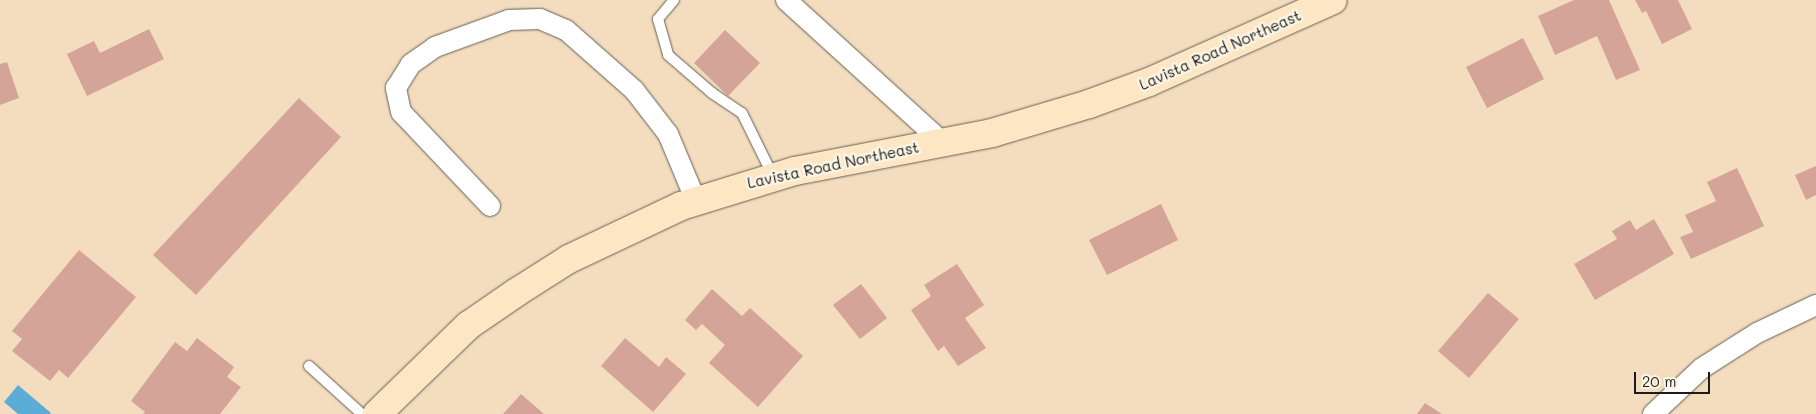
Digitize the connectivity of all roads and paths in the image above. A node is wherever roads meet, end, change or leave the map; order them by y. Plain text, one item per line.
1 (674, 0) edge
2 (786, 0) edge
3 (1333, 0) edge
4 (1301, 7) edge
5 (942, 142) junction
6 (773, 177) junction
7 (696, 201) junction
8 (490, 206) dead end
9 (1816, 304) edge
10 (309, 366) dead end
11 (362, 414) edge
12 (377, 414) edge
13 (1653, 414) edge

1 - 6 lane
2 - 5 street
3 - 4 main road, Lavista Road Northeast
4 - 5 main road, Lavista Road Northeast
5 - 6 main road, Lavista Road Northeast
6 - 7 main road, Lavista Road Northeast
7 - 8 street
7 - 12 main road, Lavista Road Northeast
9 - 13 street
10 - 11 lane

